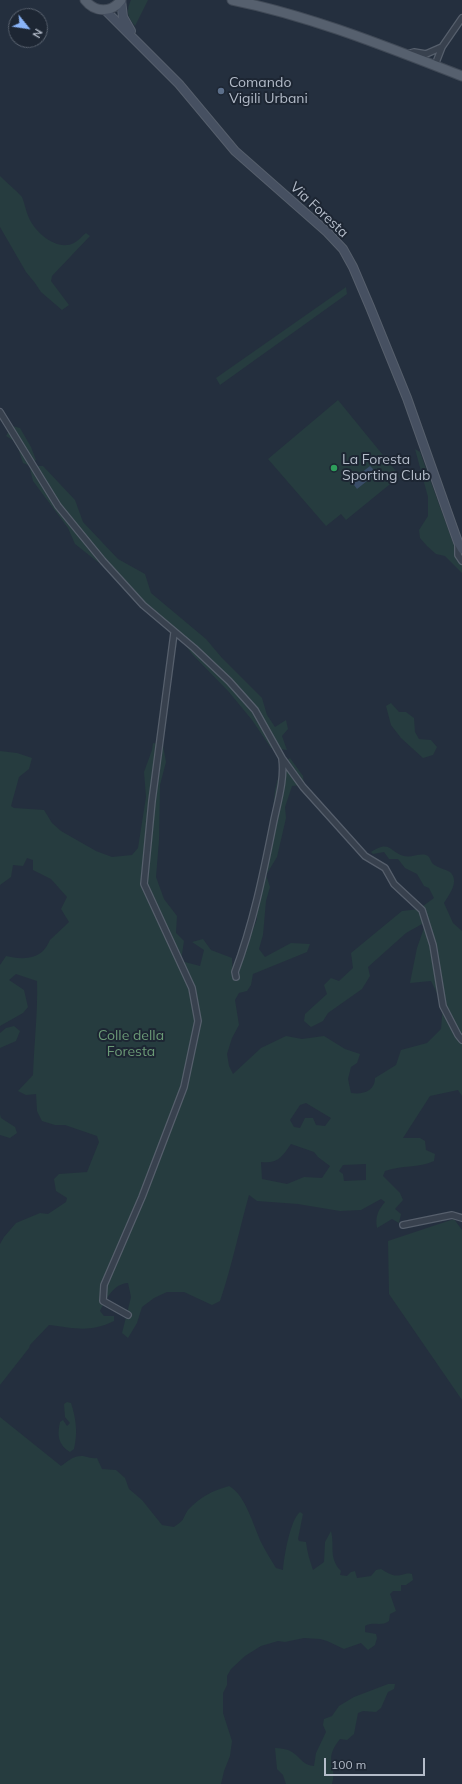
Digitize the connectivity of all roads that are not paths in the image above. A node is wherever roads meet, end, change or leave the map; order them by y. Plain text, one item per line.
1 (121, 0) edge
2 (232, 0) edge
3 (85, 1) edge
4 (105, 10) junction
5 (462, 18) edge
6 (140, 45) junction
7 (442, 47) junction
8 (406, 55) junction
9 (435, 65) junction
10 (462, 76) edge
11 (0, 412) edge
12 (460, 545) edge
13 (462, 561) edge
14 (174, 633) junction
15 (282, 758) junction
16 (236, 977) dead end
17 (462, 1040) edge
18 (462, 1218) edge
19 (403, 1225) dead end
20 (128, 1315) dead end

1 - 4 main road
1 - 6 main road
2 - 8 main road
3 - 4 main road
4 - 6 main road, Via Foresta
5 - 7 street
6 - 12 main road, Via Foresta
7 - 8 street
7 - 9 street
8 - 9 main road
9 - 10 main road
11 - 14 street
12 - 13 street
14 - 15 street
14 - 20 street
15 - 16 street
15 - 17 street
18 - 19 street

